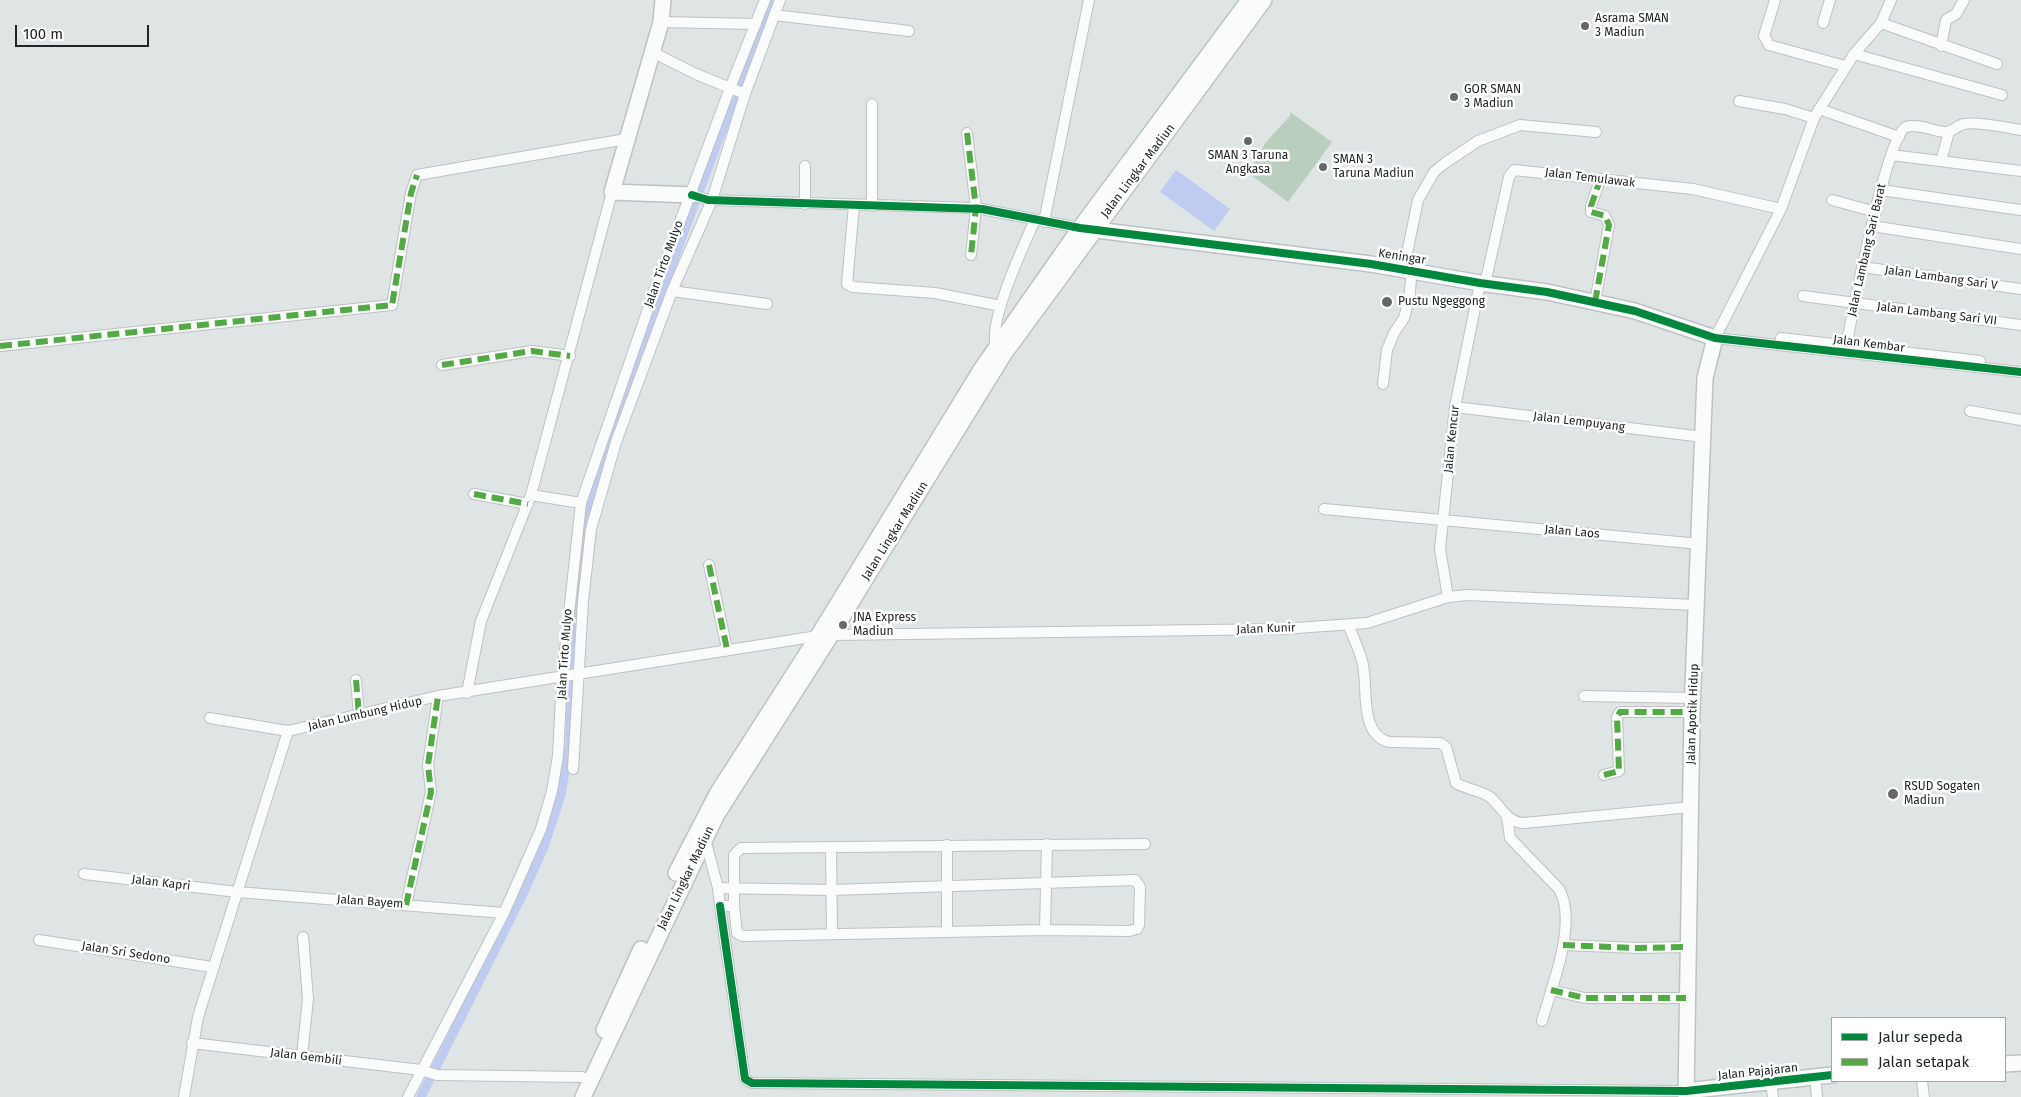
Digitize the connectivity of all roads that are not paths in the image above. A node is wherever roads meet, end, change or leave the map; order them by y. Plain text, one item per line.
1 (663, 0) edge
2 (765, 0) edge
3 (780, 0) edge
4 (1089, 0) edge
5 (1249, 0) edge
6 (1264, 0) edge
7 (1775, 0) edge
8 (1830, 0) edge
9 (1891, 0) edge
10 (1964, 0) edge
11 (774, 15) junction
12 (661, 22) junction
13 (1823, 22) dead end
14 (1881, 23) junction
15 (756, 24) junction
16 (909, 31) dead end
17 (1940, 46) junction
18 (652, 52) junction
19 (1854, 54) junction
20 (1996, 64) dead end
21 (1846, 66) junction
22 (1195, 84) junction
23 (737, 91) junction
24 (2002, 95) dead end
25 (1738, 101) dead end
26 (872, 104) dead end
27 (1816, 113) junction
28 (2021, 130) edge
29 (1596, 132) dead end
30 (1948, 132) junction
31 (968, 133) dead end
32 (1899, 136) junction
33 (626, 139) junction
34 (1891, 155) junction
35 (1941, 161) junction
36 (805, 166) dead end
37 (2021, 171) edge
38 (1600, 180) junction
39 (1881, 190) junction
40 (612, 192) junction
41 (691, 195) junction
42 (710, 200) junction
43 (1832, 200) dead end
44 (806, 204) junction
45 (854, 205) junction
46 (872, 206) junction
47 (976, 208) junction
48 (1781, 209) junction
49 (2021, 210) edge
50 (1876, 212) junction
51 (1040, 221) junction
52 (1872, 226) junction
53 (1087, 229) junction
54 (2021, 249) edge
55 (971, 255) dead end
56 (1862, 267) junction
57 (1408, 269) junction
58 (1482, 283) junction
59 (2021, 289) edge
60 (672, 291) junction
61 (1803, 296) dead end
62 (1594, 302) junction
63 (767, 304) dead end
64 (1853, 304) junction
65 (1001, 306) junction
66 (2021, 325) edge
67 (1716, 334) junction
68 (0, 346) edge
69 (1846, 349) junction
70 (999, 351) junction
71 (570, 356) junction
72 (1914, 357) junction
73 (442, 365) dead end
74 (2021, 366) edge
75 (2021, 372) edge
76 (1383, 384) dead end
77 (1455, 406) junction
78 (1970, 411) dead end
79 (2021, 420) edge
80 (1703, 437) junction
81 (474, 494) dead end
82 (530, 500) junction
83 (581, 503) junction
84 (1324, 509) dead end
85 (1444, 520) junction
86 (1700, 544) junction
87 (709, 565) dead end
88 (1448, 597) junction
89 (1696, 605) junction
90 (1348, 624) junction
91 (825, 636) junction
92 (726, 649) junction
93 (579, 675) junction
94 (564, 678) junction
95 (356, 680) dead end
96 (467, 693) junction
97 (438, 696) junction
98 (1584, 696) dead end
99 (1692, 705) junction
100 (359, 715) junction
101 (210, 718) dead end
102 (288, 730) junction
103 (573, 769) dead end
104 (1604, 775) dead end
105 (1690, 807) junction
106 (1506, 816) junction
107 (705, 838) junction
108 (1047, 844) junction
109 (1145, 844) dead end
110 (947, 845) junction
111 (831, 847) junction
112 (84, 874) dead end
113 (1045, 882) junction
114 (946, 885) junction
115 (718, 888) junction
116 (733, 888) junction
117 (831, 890) junction
118 (237, 892) junction
119 (406, 905) junction
120 (720, 906) junction
121 (734, 906) junction
122 (504, 913) junction
123 (1045, 930) junction
124 (946, 931) junction
125 (832, 933) junction
126 (303, 937) dead end
127 (39, 940) dead end
128 (1563, 945) junction
129 (1688, 948) junction
130 (212, 968) junction
131 (1550, 990) junction
132 (1686, 998) junction
133 (1542, 1021) dead end
134 (192, 1043) junction
135 (302, 1056) junction
136 (2021, 1063) edge
137 (2006, 1064) edge
138 (422, 1070) junction
139 (1831, 1075) edge
140 (582, 1077) junction
141 (1815, 1077) junction
142 (1922, 1082) edge
143 (1772, 1090) edge
144 (1490, 1094) edge
145 (1536, 1094) edge
146 (1567, 1094) edge
147 (1686, 1094) edge
148 (184, 1097) edge
149 (408, 1097) edge
150 (573, 1097) edge
151 (583, 1097) edge
152 (1817, 1097) edge
153 (1924, 1097) edge

1 - 12 main road
2 - 15 street
3 - 11 street
4 - 51 street
5 - 22 main road, Jalan Lingkar Madiun
6 - 22 main road, Jalan Lingkar Madiun
7 - 21 street
8 - 13 street
9 - 14 street
10 - 17 street
11 - 16 street
11 - 23 street
12 - 15 street
12 - 18 main road
14 - 17 street
14 - 19 street
15 - 23 street
17 - 20 street
18 - 23 street
18 - 33 main road
19 - 21 street
19 - 24 street
21 - 27 street
22 - 53 main road, Jalan Lingkar Madiun
23 - 41 street, Jalan Tirto Mulyo
23 - 42 street
25 - 27 street
26 - 46 street
27 - 32 street
27 - 48 street
28 - 30 street
29 - 57 street
30 - 32 street
30 - 35 street
31 - 47 street
32 - 34 street, Jalan Lambang Sari Barat
33 - 40 main road
33 - 68 street
34 - 35 street
34 - 39 street, Jalan Lambang Sari Barat
35 - 37 street
36 - 44 street
38 - 48 street, Jalan Temulawak
38 - 58 street, Jalan Temulawak
38 - 62 street
39 - 49 street
39 - 50 street, Jalan Lambang Sari Barat
40 - 41 main road
40 - 71 street
41 - 42 street
41 - 83 street, Jalan Tirto Mulyo
42 - 44 street
42 - 60 street
43 - 50 street
44 - 45 street
45 - 46 street
45 - 65 street
46 - 47 street
47 - 51 street
47 - 55 street
48 - 67 street
50 - 52 street, Jalan Lambang Sari Barat
51 - 53 street
51 - 65 street
52 - 54 street
52 - 56 street, Jalan Lambang Sari Barat
53 - 57 main road, Keningar
53 - 70 main road, Jalan Lingkar Madiun
56 - 59 street, Jalan Lambang Sari V
56 - 64 street, Jalan Lambang Sari Barat
57 - 58 main road, Keningar
57 - 76 street
58 - 62 main road, Keningar
58 - 77 street, Jalan Kencur
60 - 63 street
60 - 93 street
61 - 64 street, Jalan Lambang Sari VII
62 - 67 main road, Keningar
64 - 66 street, Jalan Lambang Sari VII
64 - 69 street, Jalan Lambang Sari Barat
65 - 70 street
67 - 69 street, Jalan Kembar
67 - 80 main road, Jalan Apotik Hidup
69 - 72 street, Jalan Kembar
70 - 91 main road, Jalan Lingkar Madiun
71 - 73 street
71 - 82 street
72 - 74 street, Jalan Kembar
72 - 75 street, Jalan Kembar
77 - 80 street, Jalan Lempuyang
77 - 85 street, Jalan Kencur
78 - 79 street
80 - 86 main road, Jalan Apotik Hidup
81 - 82 street
82 - 83 street
82 - 96 street
83 - 94 street, Jalan Tirto Mulyo
84 - 85 street, Jalan Laos
85 - 86 street, Jalan Laos
85 - 88 street, Jalan Kencur
86 - 89 main road, Jalan Apotik Hidup
87 - 92 street
88 - 89 street, Jalan Kunir
88 - 90 street, Jalan Kunir
89 - 99 main road, Jalan Apotik Hidup
90 - 91 street, Jalan Kunir
90 - 106 street
91 - 92 street, Jalan Lumbung Hidup
91 - 107 main road, Jalan Lingkar Madiun
91 - 140 main road, Jalan Lingkar Madiun
92 - 93 street, Jalan Lumbung Hidup
93 - 94 street, Jalan Lumbung Hidup
93 - 103 street
94 - 96 street, Jalan Lumbung Hidup
94 - 122 street, Jalan Tirto Mulyo
95 - 100 street
96 - 97 street, Jalan Lumbung Hidup
97 - 100 street, Jalan Lumbung Hidup
97 - 119 street
98 - 99 street
99 - 104 street
99 - 105 main road, Jalan Apotik Hidup
100 - 102 street, Jalan Lumbung Hidup
101 - 102 street
102 - 118 street
105 - 106 street
105 - 129 main road, Jalan Apotik Hidup
106 - 128 street
107 - 115 street
107 - 151 main road, Jalan Lingkar Madiun
108 - 109 street
108 - 110 street
108 - 113 street
110 - 111 street
110 - 114 street
111 - 116 street
111 - 117 street
112 - 118 street, Jalan Kapri
113 - 114 street
113 - 123 street
113 - 123 street
114 - 117 street
114 - 124 street
115 - 116 street
115 - 120 street
116 - 117 street
116 - 121 street
117 - 125 street
118 - 119 street, Jalan Bayem
118 - 130 street
119 - 122 street, Jalan Bayem
120 - 121 street
120 - 144 street
121 - 125 street
122 - 138 street, Jalan Tirto Mulyo
123 - 124 street
124 - 125 street
126 - 135 street
127 - 130 street, Jalan Sri Sedono
128 - 129 street
128 - 131 street
129 - 132 main road, Jalan Apotik Hidup
130 - 134 street
131 - 132 street
131 - 133 street
132 - 147 main road, Jalan Apotik Hidup
134 - 135 street, Jalan Gembili
134 - 148 street
135 - 138 street, Jalan Gembili
136 - 137 main road
138 - 140 street, Jalan Gembili
138 - 149 street, Jalan Tirto Mulyo
139 - 141 main road, Jalan Pajajaran
140 - 150 main road, Jalan Lingkar Madiun
141 - 143 main road, Jalan Pajajaran
141 - 152 street
142 - 153 street
143 - 147 main road, Jalan Pajajaran
144 - 145 street
145 - 146 street
146 - 147 street

